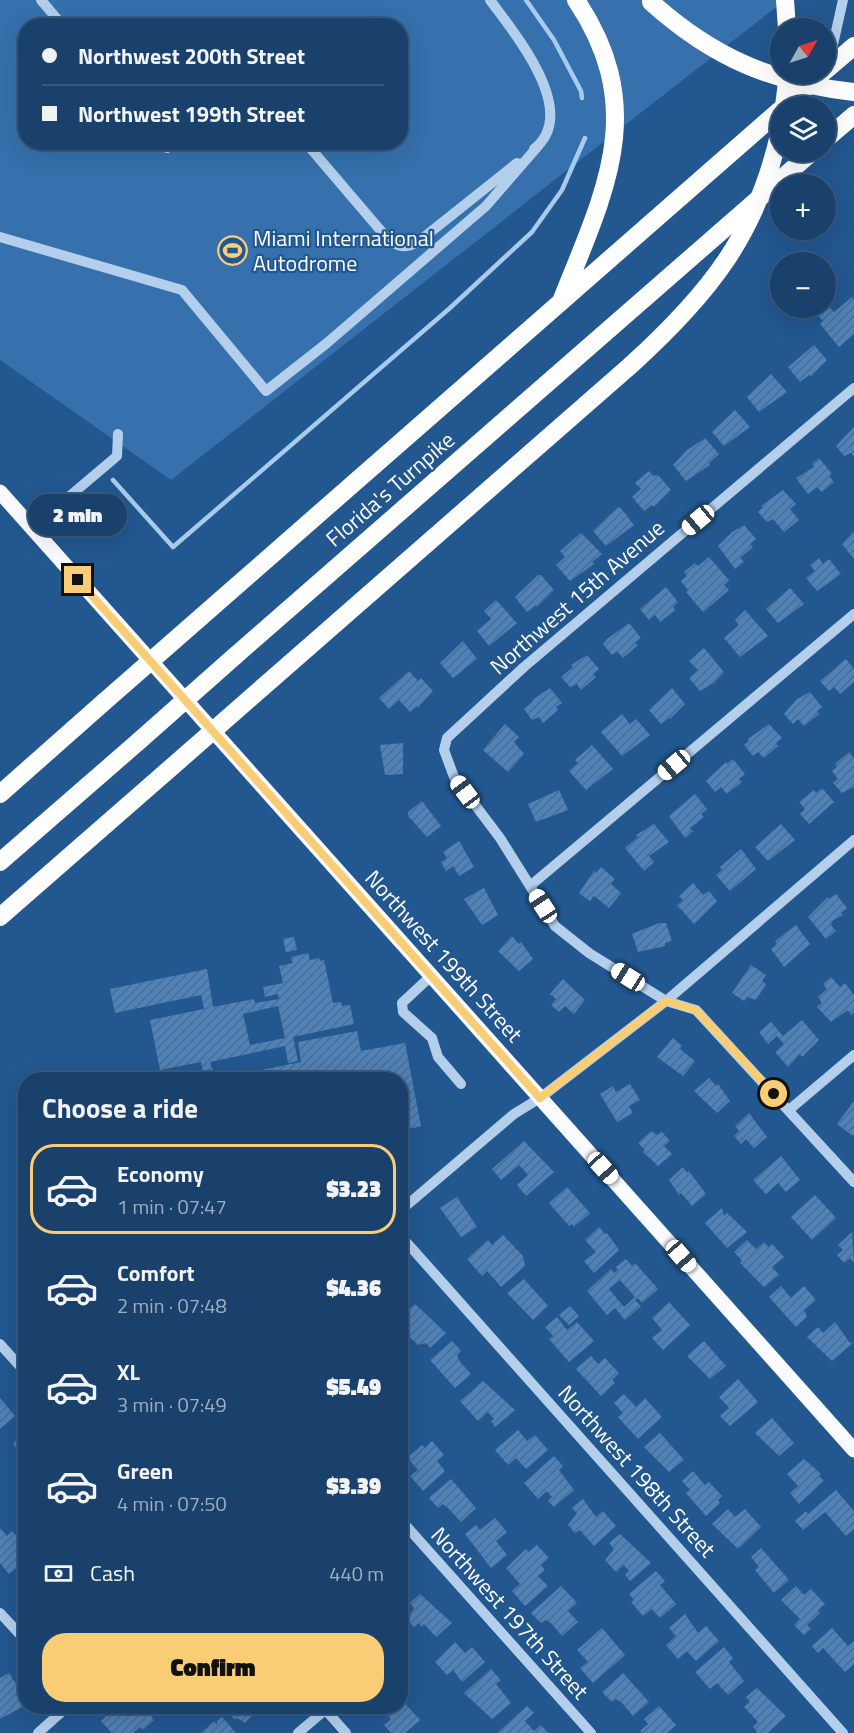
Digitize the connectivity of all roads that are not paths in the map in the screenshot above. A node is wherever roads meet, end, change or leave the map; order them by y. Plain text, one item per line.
1 (42, 0) edge
2 (490, 0) edge
3 (576, 0) edge
4 (785, 0) edge
5 (843, 0) edge
6 (651, 1) edge
7 (57, 18) edge
8 (786, 18) edge
9 (836, 28) edge
10 (854, 46) edge
11 (836, 62) edge
12 (810, 84) edge
13 (854, 92) edge
14 (796, 96) edge
15 (854, 115) edge
16 (770, 119) edge
17 (836, 131) edge
18 (539, 145) junction
19 (312, 150) edge
20 (772, 162) edge
21 (801, 162) edge
22 (0, 237) edge
23 (560, 303) junction
24 (854, 388) edge
25 (118, 434) dead end
26 (0, 492) edge
27 (32, 528) junction
28 (854, 614) edge
29 (0, 794) edge
30 (854, 840) edge
31 (0, 862) edge
32 (530, 886) junction
33 (0, 917) edge
34 (431, 976) junction
35 (666, 1001) junction
36 (854, 1055) edge
37 (461, 1084) dead end
38 (540, 1098) junction
39 (789, 1110) junction
40 (854, 1182) edge
41 (408, 1204) edge
42 (408, 1244) edge
43 (0, 1344) edge
44 (18, 1364) edge
45 (854, 1450) edge
46 (408, 1528) edge
47 (0, 1612) edge
48 (18, 1632) edge
49 (59, 1714) edge
50 (318, 1714) edge
51 (329, 1714) edge
52 (38, 1733) edge
53 (298, 1733) edge
54 (346, 1733) edge
55 (591, 1733) edge
56 (843, 1733) edge

1 - 7 street
2 - 18 street
3 - 23 highway
4 - 8 highway
5 - 9 street
6 - 13 highway, bridge
10 - 11 highway
12 - 14 highway
15 - 17 highway
16 - 23 highway, Florida's Turnpike
18 - 19 street
18 - 22 street
20 - 33 highway, bridge
21 - 31 highway, Florida's Turnpike, bridge
23 - 29 highway, Florida's Turnpike, bridge
24 - 32 street, Northwest 15th Avenue
25 - 27 street
26 - 27 main road, Northwest 199th Street
27 - 34 main road, Northwest 199th Street
28 - 32 street
30 - 35 street
32 - 35 street
34 - 37 street
34 - 38 main road, Northwest 199th Street
35 - 38 street
35 - 39 street
36 - 39 street
38 - 41 street
38 - 45 main road, Northwest 199th Street
39 - 40 street
42 - 56 street, Northwest 198th Street
43 - 44 street
46 - 55 street, Northwest 197th Street
47 - 48 street
49 - 52 street
50 - 53 street
51 - 54 street

